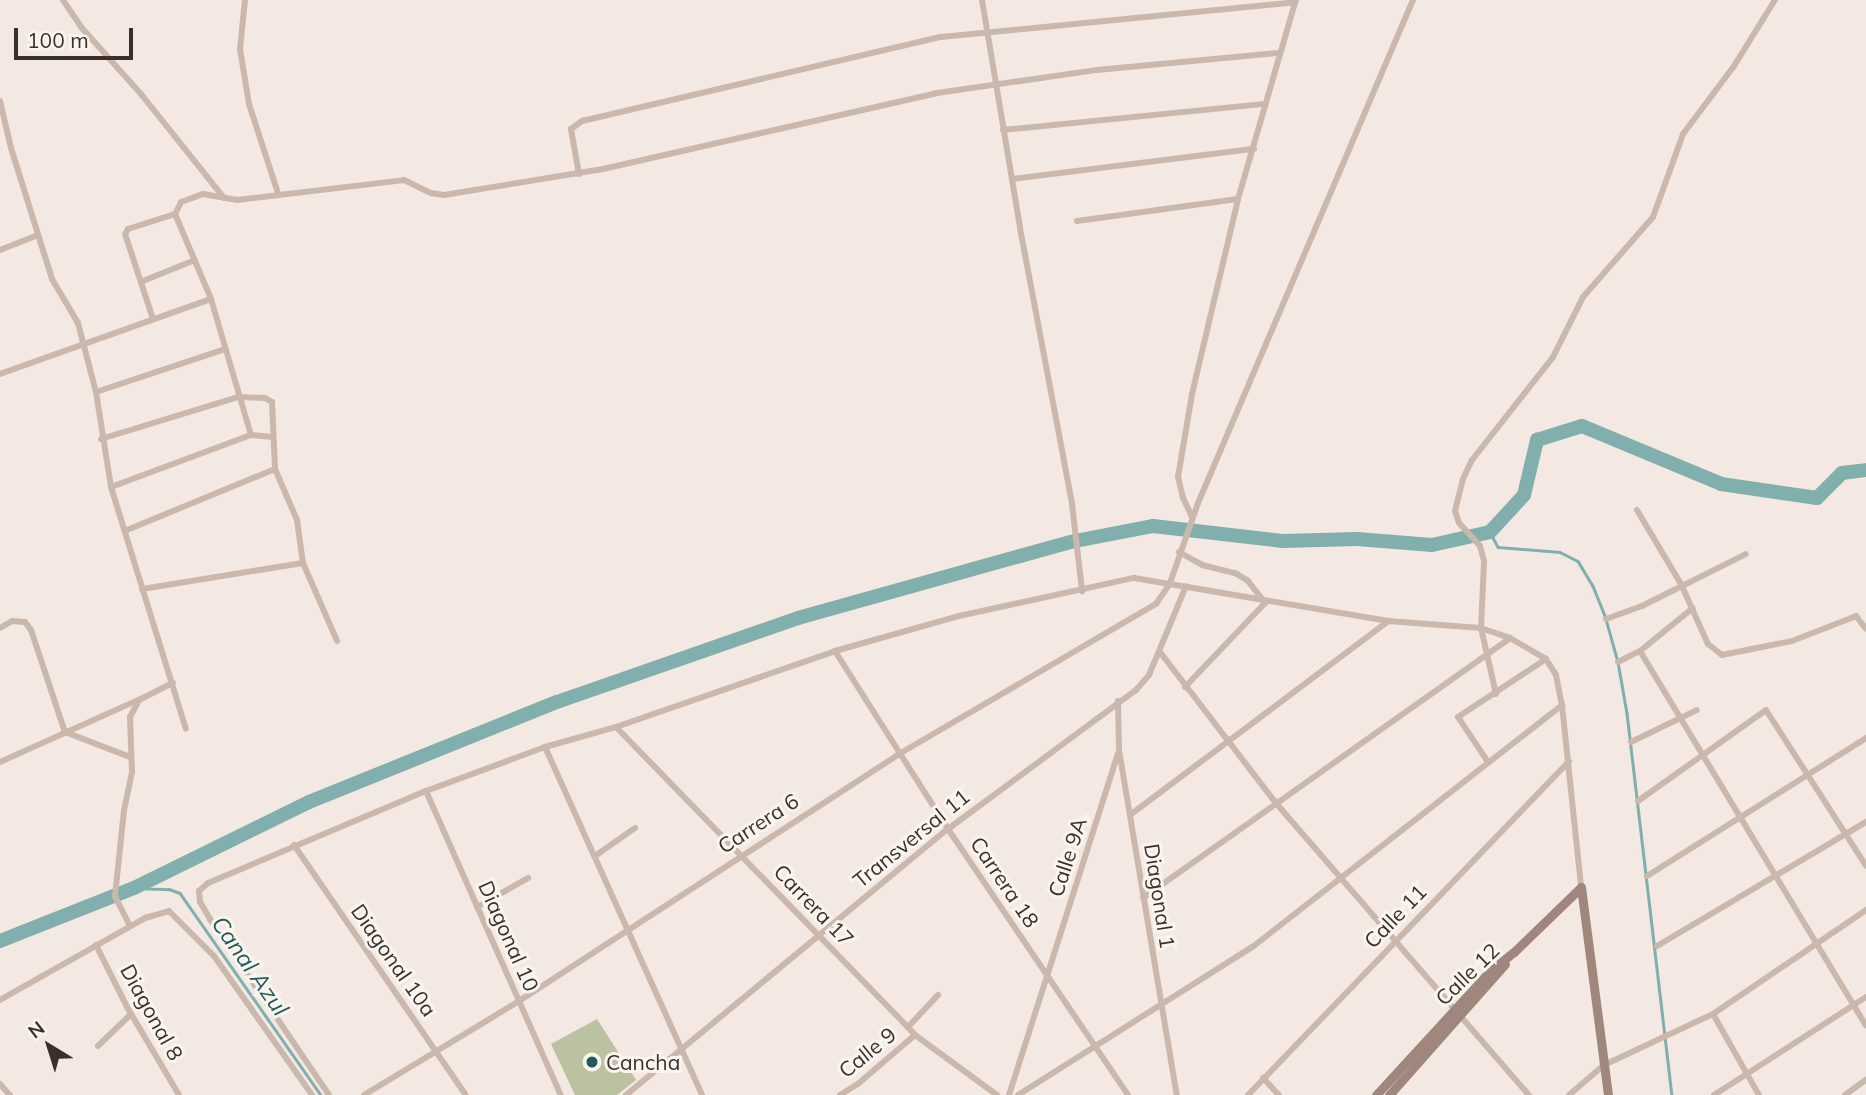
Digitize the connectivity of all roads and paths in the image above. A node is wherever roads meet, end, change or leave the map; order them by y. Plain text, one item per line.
1 (63, 0) edge
2 (245, 0) edge
3 (982, 0) edge
4 (1413, 0) edge
5 (1775, 0) edge
6 (1296, 1) edge
7 (988, 30) junction
8 (1278, 53) junction
9 (996, 83) junction
10 (0, 101) edge
11 (1265, 104) junction
12 (1003, 130) junction
13 (1254, 149) junction
14 (579, 174) junction
15 (1012, 179) junction
16 (278, 193) junction
17 (224, 198) junction
18 (1238, 199) junction
19 (175, 214) junction
20 (1077, 221) dead end
21 (37, 235) junction
22 (0, 250) edge
23 (195, 260) junction
24 (143, 281) junction
25 (211, 299) junction
26 (153, 318) junction
27 (83, 343) junction
28 (225, 349) junction
29 (0, 374) edge
30 (96, 393) junction
31 (238, 397) junction
32 (251, 435) junction
33 (274, 437) junction
34 (101, 439) junction
35 (275, 469) junction
36 (111, 487) junction
37 (1637, 510) dead end
38 (1192, 517) junction
39 (127, 530) junction
40 (1179, 552) junction
41 (1746, 554) dead end
42 (303, 564) junction
43 (1170, 583) junction
44 (1681, 584) junction
45 (1186, 586) junction
46 (142, 589) junction
47 (1082, 591) junction
48 (1265, 603) junction
49 (1693, 608) junction
50 (1606, 619) dead end
51 (1388, 621) junction
52 (0, 628) edge
53 (1481, 628) junction
54 (1866, 629) edge
55 (1510, 638) junction
56 (337, 641) dead end
57 (835, 651) junction
58 (1640, 651) junction
59 (1160, 652) junction
60 (1486, 656) junction
61 (1546, 659) junction
62 (1618, 662) dead end
63 (173, 683) junction
64 (1185, 687) junction
65 (1496, 694) junction
66 (142, 698) junction
67 (1118, 701) junction
68 (1562, 705) junction
69 (1697, 710) dead end
70 (1681, 719) junction
71 (615, 727) junction
72 (186, 729) dead end
73 (65, 732) junction
74 (1866, 738) edge
75 (1631, 742) dead end
76 (1229, 743) junction
77 (545, 747) junction
78 (1119, 750) junction
79 (899, 754) junction
80 (1703, 756) junction
81 (130, 757) junction
82 (1569, 761) junction
83 (0, 762) edge
84 (1488, 762) junction
85 (1808, 776) junction
86 (426, 791) junction
87 (1638, 801) dead end
88 (1275, 802) junction
89 (1129, 815) junction
90 (1740, 818) junction
91 (1866, 822) edge
92 (635, 828) dead end
93 (947, 829) junction
94 (1846, 834) junction
95 (294, 845) junction
96 (740, 855) junction
97 (595, 856) junction
98 (1866, 866) edge
99 (1647, 876) dead end
100 (1776, 876) junction
101 (528, 878) dead end
102 (1341, 878) junction
103 (1581, 887) junction
104 (1143, 898) junction
105 (477, 907) junction
106 (1866, 910) edge
107 (130, 926) junction
108 (628, 929) junction
109 (819, 935) junction
110 (1395, 942) junction
111 (96, 945) junction
112 (1818, 945) junction
113 (1657, 946) dead end
114 (1048, 976) junction
115 (938, 995) dead end
116 (1866, 997) edge
117 (0, 1000) edge
118 (519, 1001) junction
119 (1855, 1004) junction
120 (1159, 1005) junction
121 (1456, 1013) junction
122 (131, 1014) junction
123 (1713, 1014) junction
124 (1866, 1025) edge
125 (908, 1027) junction
126 (915, 1035) junction
127 (98, 1046) dead end
128 (1095, 1046) junction
129 (681, 1047) junction
130 (435, 1051) junction
131 (1604, 1065) junction
132 (1747, 1075) junction
133 (1262, 1078) junction
134 (1866, 1080) edge
135 (0, 1084) edge
136 (1856, 1092) edge
137 (1175, 1094) edge
138 (10, 1095) edge
139 (179, 1095) edge
140 (313, 1095) edge
141 (329, 1095) edge
142 (364, 1095) edge
143 (466, 1095) edge
144 (561, 1095) edge
145 (626, 1095) edge
146 (702, 1095) edge
147 (840, 1095) edge
148 (997, 1095) edge
149 (1009, 1095) edge
150 (1018, 1095) edge
151 (1128, 1095) edge
152 (1248, 1095) edge
153 (1279, 1095) edge
154 (1376, 1095) edge
155 (1389, 1095) edge
156 (1529, 1095) edge
157 (1569, 1095) edge
158 (1608, 1095) edge
159 (1714, 1095) edge
160 (1759, 1095) edge
161 (1845, 1095) edge

1 - 17 street
2 - 16 street
3 - 7 street
4 - 38 street
5 - 53 street
6 - 7 street
6 - 8 street
7 - 9 street
7 - 14 street
8 - 9 street
8 - 11 street
9 - 12 street
9 - 14 street
10 - 21 street
11 - 12 street
11 - 13 street
12 - 15 street
13 - 15 street
13 - 18 street
14 - 16 street
15 - 47 street
16 - 17 street
17 - 19 street
18 - 20 street
18 - 38 street
19 - 23 street
19 - 24 street
21 - 22 street
21 - 27 street
23 - 24 street
23 - 25 street
24 - 26 street
25 - 26 street
25 - 28 street
26 - 27 street
27 - 29 street
27 - 30 street
28 - 30 street
28 - 31 street
30 - 34 street
31 - 32 street
31 - 33 street
31 - 34 street
32 - 33 street
32 - 36 street
33 - 35 street
34 - 36 street
35 - 39 street
35 - 42 street
36 - 39 street
37 - 44 street
38 - 40 street
39 - 46 street
40 - 43 street
40 - 48 street
41 - 44 street
42 - 46 street
42 - 56 street
43 - 45 street
43 - 47 street
43 - 79 street, Carrera 6
44 - 49 street
44 - 50 street
45 - 48 street
45 - 59 street, Transversal 11
46 - 63 street
47 - 57 street
48 - 51 street
48 - 64 street
49 - 54 street
49 - 58 street
51 - 53 street
51 - 76 street
52 - 73 street
53 - 55 street
53 - 60 street
55 - 60 street
55 - 61 street
57 - 71 street
57 - 79 street, Carrera 18
58 - 62 street
58 - 70 street
59 - 64 street
59 - 67 street, Transversal 11
60 - 65 street
60 - 88 street
61 - 65 street
61 - 68 street
63 - 66 street
63 - 72 street
64 - 76 street
65 - 84 street
66 - 73 street
66 - 81 street
67 - 78 street, Diagonal 1
67 - 93 street, Transversal 11
68 - 82 street
68 - 84 street
69 - 70 street
70 - 75 street
70 - 80 street
71 - 77 street
71 - 96 street, Carrera 17
73 - 81 street
73 - 83 street
74 - 85 street
76 - 88 street
76 - 89 street
77 - 86 street
77 - 97 street
78 - 89 street, Diagonal 1
78 - 114 street, Calle 9A
79 - 93 street, Carrera 18
79 - 96 street, Carrera 6
80 - 85 street
80 - 87 street
80 - 90 street
81 - 107 street
82 - 103 street
82 - 110 street, Calle 11
84 - 102 street
85 - 90 street
85 - 94 street
86 - 95 street
86 - 105 street, Diagonal 10
88 - 102 street
88 - 104 street
89 - 104 street, Diagonal 1
90 - 99 street
90 - 100 street
91 - 94 street
92 - 97 street
93 - 109 street, Transversal 11
93 - 114 street, Carrera 18
94 - 98 street
94 - 100 street
95 - 130 street, Diagonal 10a
95 - 141 street
96 - 108 street, Carrera 6
96 - 109 street, Carrera 17
97 - 108 street
100 - 112 street
100 - 113 street
101 - 105 street
102 - 110 street
102 - 120 street
103 - 121 street, Calle 12
103 - 131 street
104 - 120 street, Diagonal 1
105 - 118 street, Diagonal 10
106 - 112 street
107 - 111 street
107 - 140 street
108 - 118 street, Carrera 6
108 - 129 street
109 - 125 street, Carrera 17
109 - 129 street, Transversal 11
110 - 121 street
110 - 133 street, Calle 11
111 - 117 street
111 - 122 street, Diagonal 8
112 - 119 street
112 - 123 street
114 - 128 street, Carrera 18
114 - 149 street, Calle 9A
115 - 125 street
116 - 119 street
118 - 130 street, Carrera 6
118 - 144 street, Diagonal 10
119 - 124 street
119 - 132 street
120 - 128 street
120 - 137 street, Diagonal 1
121 - 154 street, Calle 12
121 - 155 street, Calle 12
121 - 156 street
122 - 127 street
122 - 139 street, Diagonal 8
123 - 131 street
123 - 132 street
125 - 126 street, Carrera 17
126 - 147 street, Calle 9
126 - 148 street, Carrera 17
128 - 150 street
128 - 151 street, Carrera 18
129 - 145 street, Transversal 11
129 - 146 street
130 - 142 street, Carrera 6
130 - 143 street, Diagonal 10a
131 - 157 street
131 - 158 street
132 - 159 street
132 - 160 street
133 - 152 street, Calle 11
133 - 153 street
134 - 136 street
135 - 138 street
136 - 161 street

